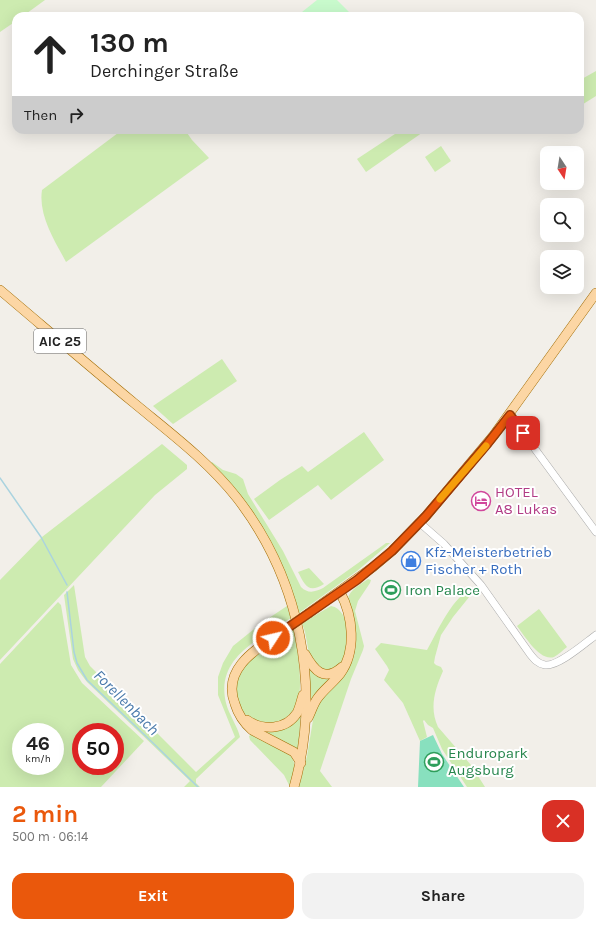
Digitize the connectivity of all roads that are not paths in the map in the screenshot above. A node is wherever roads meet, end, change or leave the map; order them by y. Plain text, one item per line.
1 (0, 290) edge
2 (596, 293) edge
3 (510, 415) junction
4 (420, 523) junction
5 (596, 532) edge
6 (337, 594) junction
7 (596, 634) edge
8 (303, 650) junction
9 (345, 665) junction
10 (305, 686) junction
11 (306, 722) junction
12 (254, 727) junction
13 (301, 762) junction
14 (294, 787) edge

1 - 8 main road, AIC 25
2 - 3 main road
3 - 4 main road
3 - 5 street
4 - 6 main road
4 - 7 street
6 - 9 main road
6 - 12 main road, bridge
8 - 9 main road
8 - 10 main road, AIC 25
9 - 11 main road
10 - 11 main road, AIC 25
10 - 12 main road
11 - 13 main road, AIC 25
12 - 13 main road
13 - 14 main road, AIC 25

